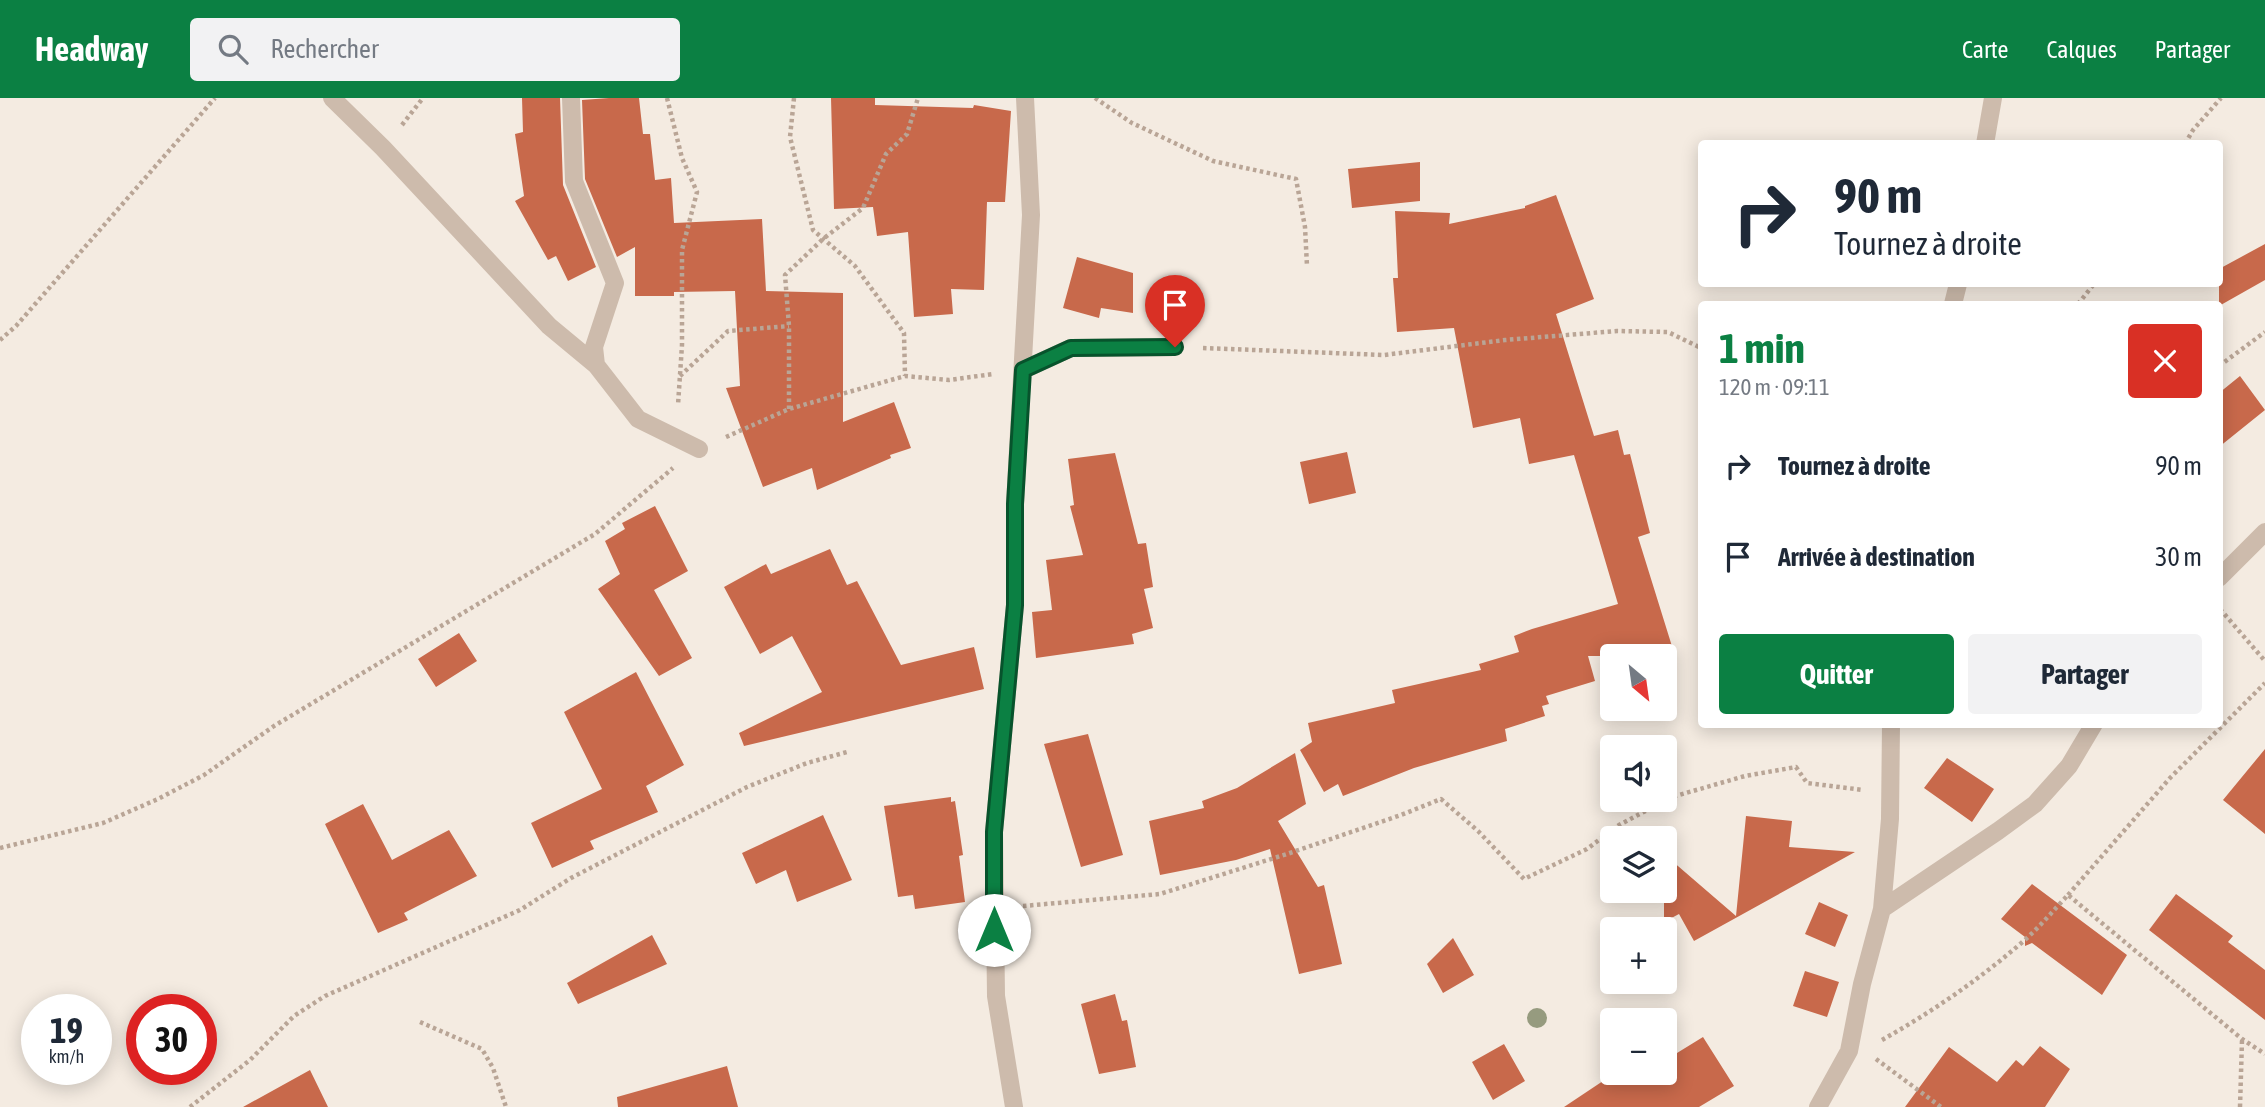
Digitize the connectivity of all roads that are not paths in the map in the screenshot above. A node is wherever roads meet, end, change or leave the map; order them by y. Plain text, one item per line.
1 (332, 98) edge
2 (571, 98) edge
3 (1025, 98) edge
4 (1993, 98) edge
5 (1986, 140) edge
6 (1175, 347) road end
7 (596, 365) junction
8 (1023, 370) junction
9 (699, 449) road end
10 (2265, 532) edge
11 (2223, 574) edge
12 (1891, 728) edge
13 (2092, 728) edge
14 (1882, 909) junction
15 (1818, 1106) edge
16 (1014, 1107) edge

1 - 7 street
2 - 7 street
3 - 8 street
4 - 5 street
6 - 8 street
7 - 9 street
8 - 16 street
10 - 11 street
12 - 14 street
13 - 14 street
14 - 15 street

